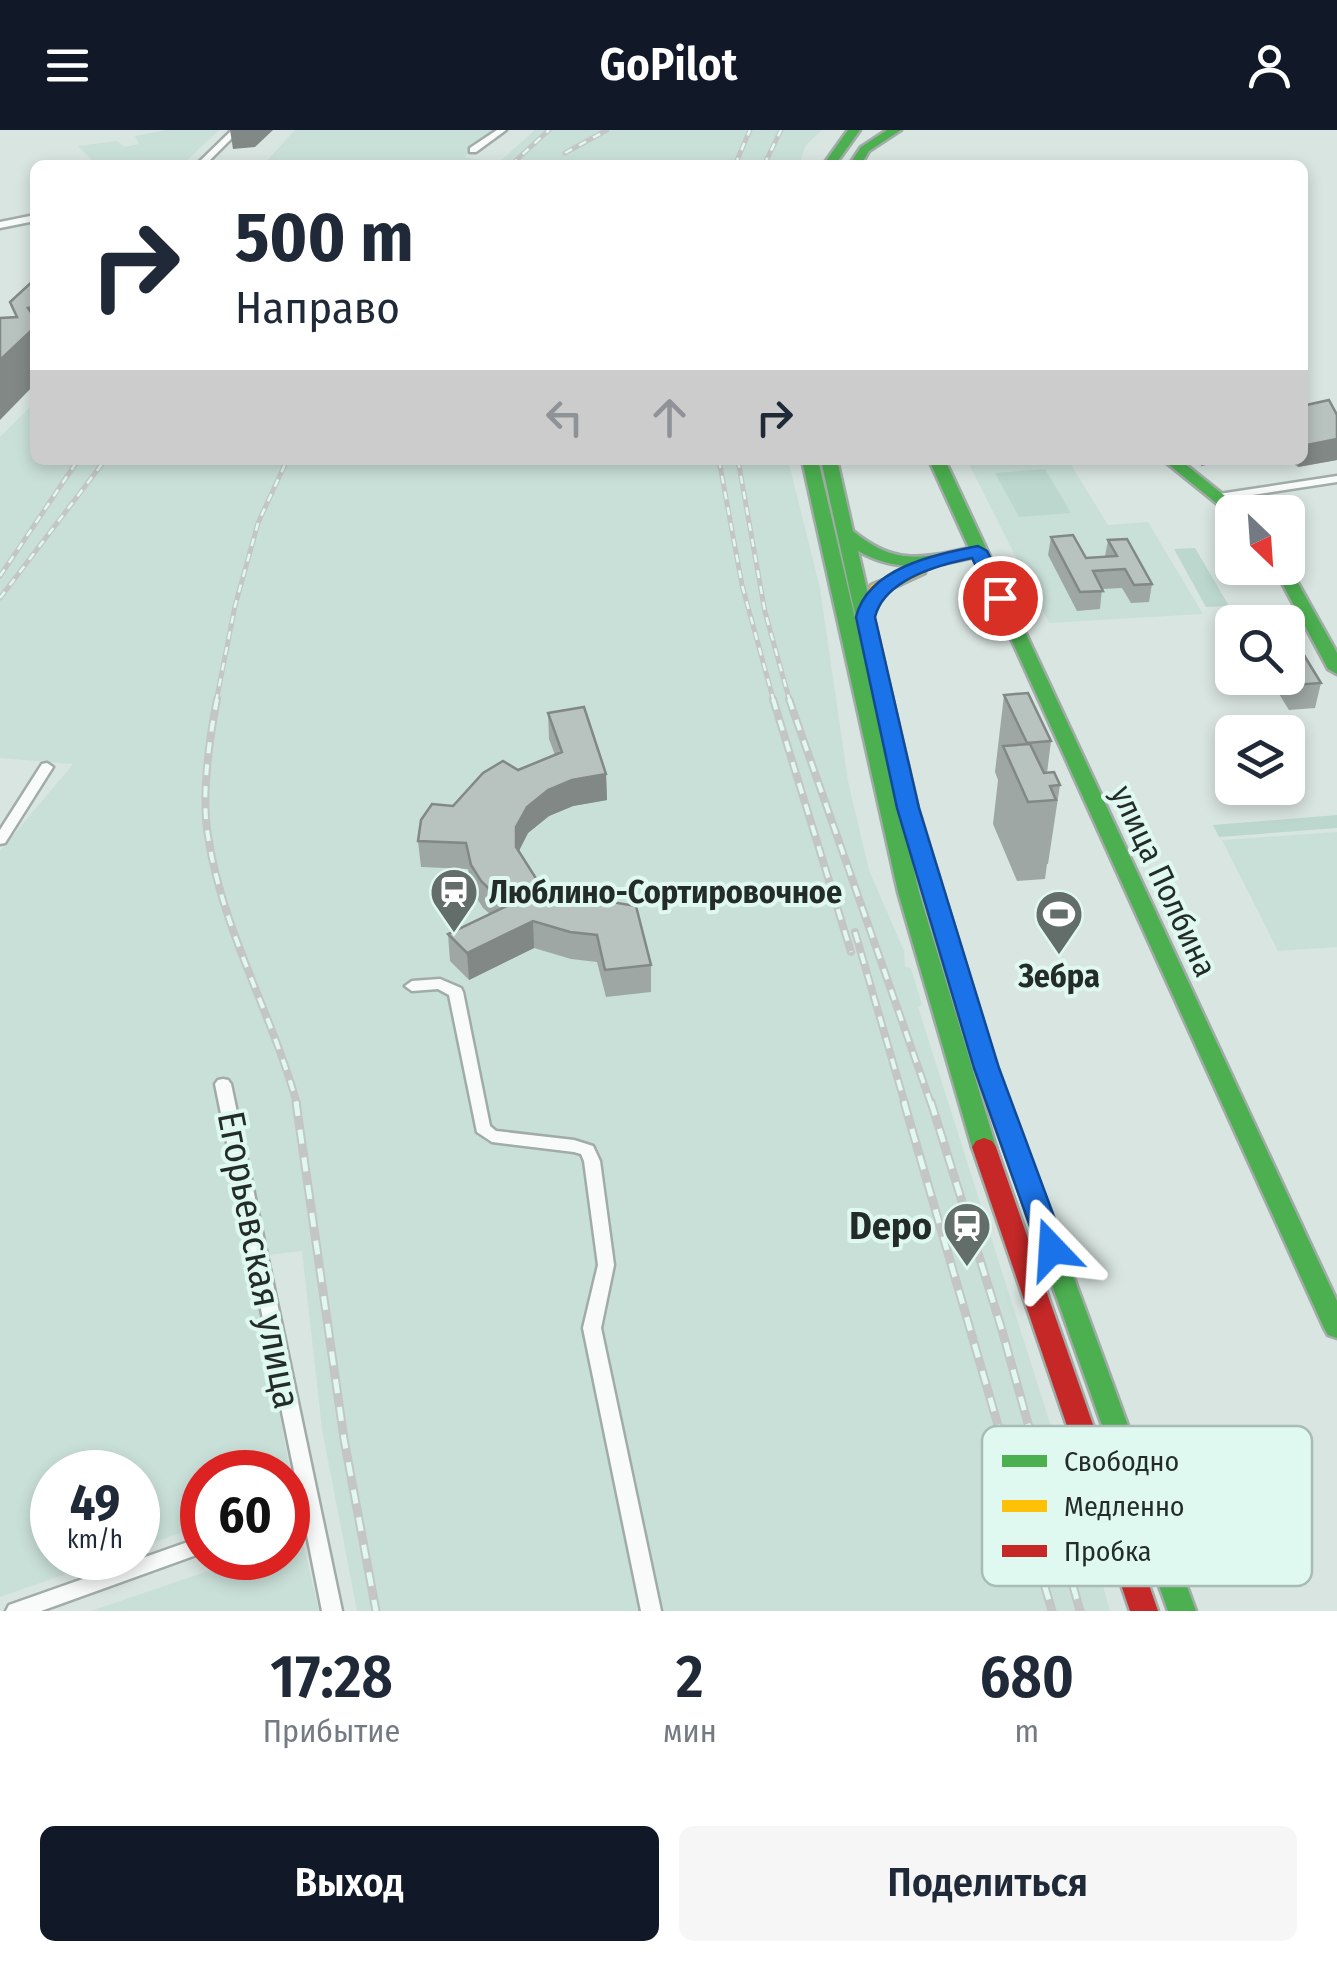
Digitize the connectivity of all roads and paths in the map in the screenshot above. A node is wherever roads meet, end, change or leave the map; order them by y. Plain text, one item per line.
1 (236, 130) edge
2 (502, 130) edge
3 (838, 130) edge
4 (854, 130) edge
5 (895, 130) edge
6 (473, 150) dead end
7 (205, 160) edge
8 (817, 160) edge
9 (833, 160) edge
10 (858, 160) edge
11 (30, 219) edge
12 (0, 224) edge
13 (811, 465) edge
14 (830, 465) edge
15 (939, 465) edge
16 (1178, 465) edge
17 (1337, 479) edge
18 (1216, 495) edge
19 (1231, 495) edge
20 (847, 534) junction
21 (978, 551) junction
22 (954, 556) junction
23 (1291, 585) edge
24 (865, 617) junction
25 (1337, 669) edge
26 (47, 767) dead end
27 (0, 840) edge
28 (412, 986) dead end
29 (223, 1084) dead end
30 (1337, 1328) edge
31 (1080, 1426) edge
32 (1115, 1426) edge
33 (297, 1450) edge
34 (310, 1514) edge
35 (180, 1552) edge
36 (1135, 1586) edge
37 (1173, 1586) edge
38 (16, 1611) edge
39 (332, 1611) edge
40 (651, 1611) edge
41 (1144, 1611) edge
42 (1182, 1611) edge

1 - 7 street
2 - 6 street
3 - 8 main road
4 - 9 main road
5 - 10 main road
11 - 12 street
13 - 31 main road
14 - 20 main road
15 - 21 main road, улица Полбина
16 - 18 main road
17 - 19 street
20 - 22 main road
20 - 24 main road
21 - 22 main road
21 - 30 main road, улица Полбина
22 - 24 main road
23 - 25 main road
24 - 32 main road
26 - 27 street
28 - 40 street
29 - 33 street, Егорьевская улица
34 - 39 street, Егорьевская улица
35 - 38 street
36 - 41 main road
37 - 42 main road

